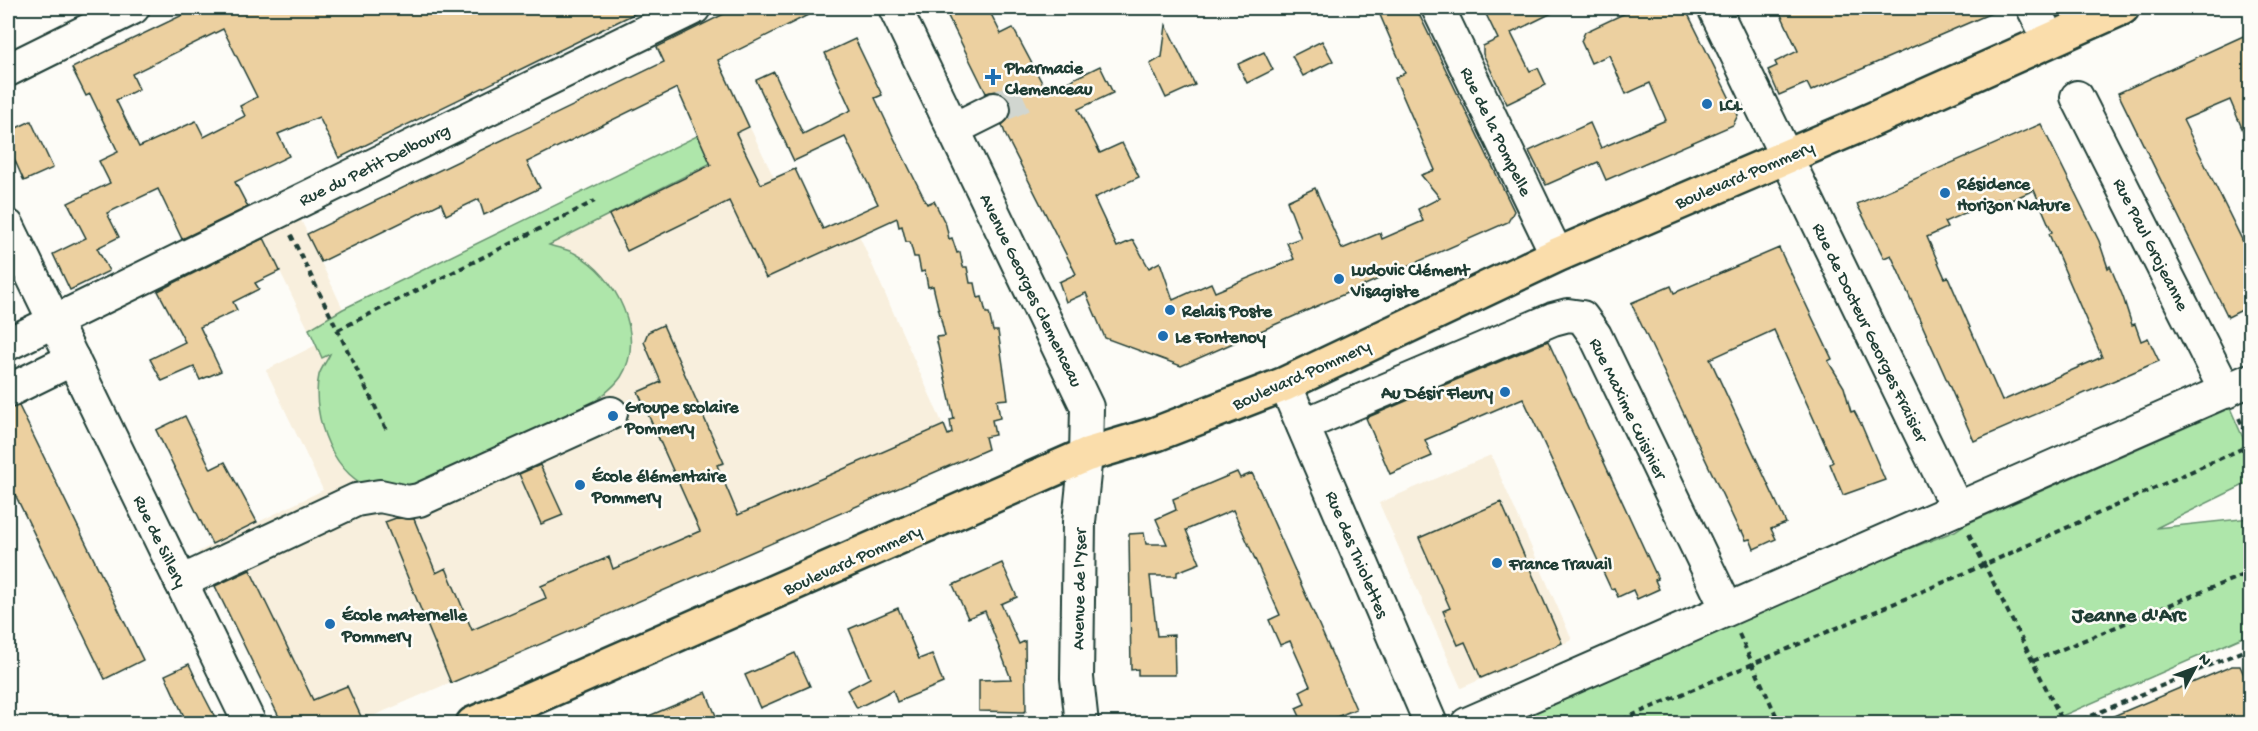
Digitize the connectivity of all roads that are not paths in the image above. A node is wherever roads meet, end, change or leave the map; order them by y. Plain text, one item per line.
1 (134, 8) edge
2 (694, 8) edge
3 (895, 8) edge
4 (1438, 8) edge
5 (1714, 8) edge
6 (2033, 8) edge
7 (2122, 8) edge
8 (2049, 39) junction
9 (8, 70) edge
10 (2077, 97) dead end
11 (994, 109) tunnel mouth
12 (954, 129) junction
13 (1785, 155) junction
14 (8, 231) edge
15 (1557, 255) junction
16 (17, 271) edge
17 (54, 321) junction
18 (8, 344) edge
19 (73, 359) junction
20 (1285, 384) junction
21 (2238, 386) edge
22 (8, 391) edge
23 (611, 412) dead end
24 (1303, 425) junction
25 (1086, 455) junction
26 (1957, 509) junction
27 (181, 582) junction
28 (1727, 609) junction
29 (250, 723) edge
30 (473, 723) edge
31 (1082, 723) edge
32 (1431, 723) edge
33 (1467, 723) edge

1 - 9 street
2 - 17 street, Rue du Petit Delbourg
3 - 12 street, Avenue Georges Clemenceau
4 - 15 street, Rue de la Pompelle
5 - 13 street, Rue de Docteur Georges Fraisier
6 - 8 street
7 - 8 main road, Boulevard Pommery
8 - 13 main road, Boulevard Pommery
10 - 21 street, Rue Paul Grojeanne
11 - 12 street
12 - 25 street, Avenue Georges Clemenceau
13 - 15 main road, Boulevard Pommery
13 - 26 street, Rue de Docteur Georges Fraisier
14 - 16 street, Rue de Sillery
15 - 20 main road, Boulevard Pommery
16 - 17 street, Rue de Sillery
17 - 18 street
17 - 19 street, Rue de Sillery
19 - 22 street
19 - 27 street, Rue de Sillery
20 - 24 street, Rue des Thiolettes
20 - 25 main road, Boulevard Pommery
21 - 26 street
23 - 27 street
24 - 28 street, Rue Maxime Cuisinier
24 - 32 street, Rue des Thiolettes
25 - 30 main road, Boulevard Pommery
25 - 31 street, Avenue de l'Yser
26 - 28 street
27 - 29 street, Rue de Sillery
28 - 33 street

